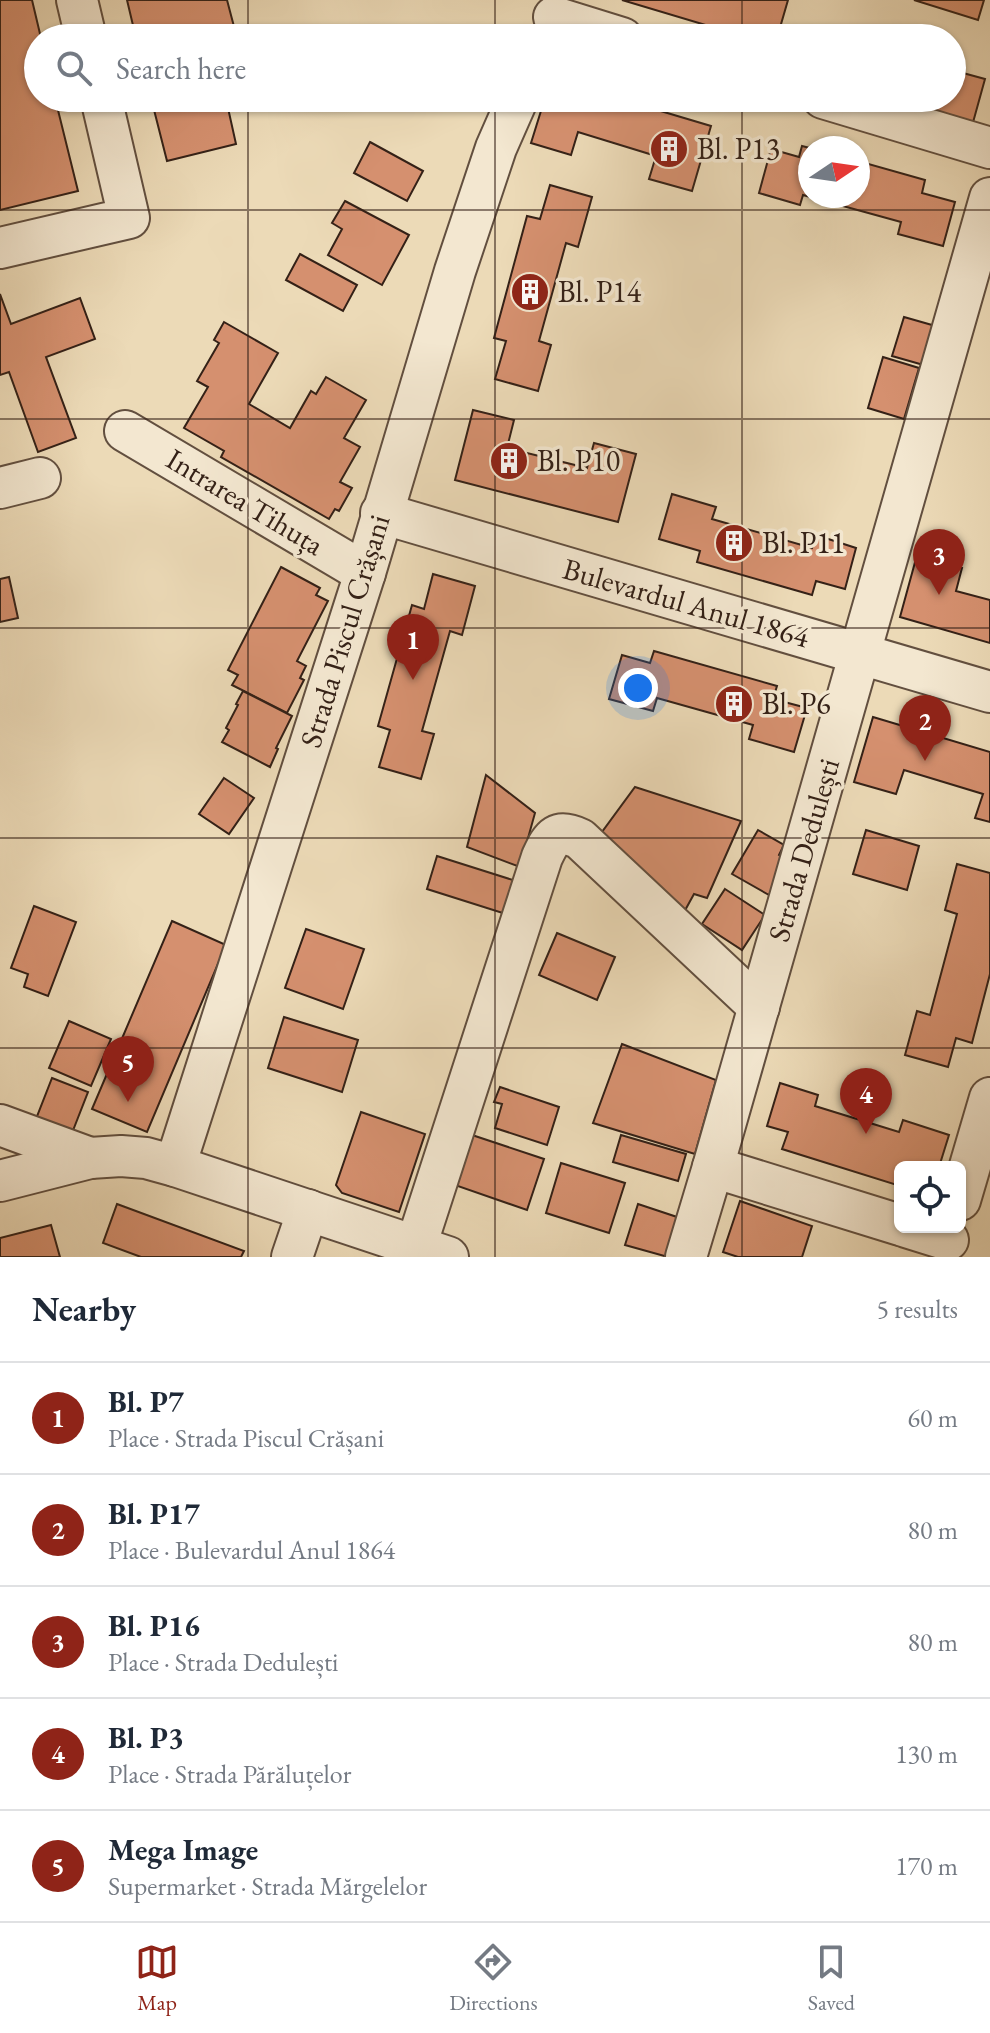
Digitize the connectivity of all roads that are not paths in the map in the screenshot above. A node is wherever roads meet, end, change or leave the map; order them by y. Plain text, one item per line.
1 (77, 0) edge
2 (553, 18) edge
3 (83, 24) edge
4 (574, 24) edge
5 (104, 112) edge
6 (512, 112) edge
7 (870, 112) edge
8 (990, 148) edge
9 (990, 198) edge
10 (0, 248) edge
11 (125, 431) dead end
12 (40, 478) dead end
13 (0, 488) edge
14 (381, 513) junction
15 (365, 573) junction
16 (860, 654) junction
17 (990, 692) edge
18 (759, 1007) junction
19 (990, 1098) edge
20 (0, 1125) edge
21 (90, 1158) junction
22 (175, 1166) junction
23 (713, 1167) junction
24 (966, 1180) edge
25 (0, 1181) edge
26 (308, 1210) junction
27 (894, 1223) edge
28 (924, 1233) edge
29 (947, 1241) edge
30 (432, 1252) edge
31 (292, 1257) edge
32 (686, 1257) edge

1 - 3 street
2 - 4 street
5 - 10 street
6 - 14 street, Strada Piscul Crășani
7 - 8 street
9 - 16 street, Strada Dedulești
11 - 15 street, Intrarea Tihuța
12 - 13 street
14 - 15 street, Strada Piscul Crășani
14 - 16 street, Bulevardul Anul 1864
15 - 22 street, Strada Piscul Crășani
16 - 17 street, Bulevardul Anul 1864
16 - 18 street, Strada Dedulești
18 - 23 street, Strada Dedulești
18 - 30 street
19 - 24 street
20 - 21 street
21 - 22 street
21 - 25 street
22 - 26 street
23 - 27 street
23 - 32 street, Strada Dedulești
26 - 30 street
26 - 31 street
28 - 29 street

